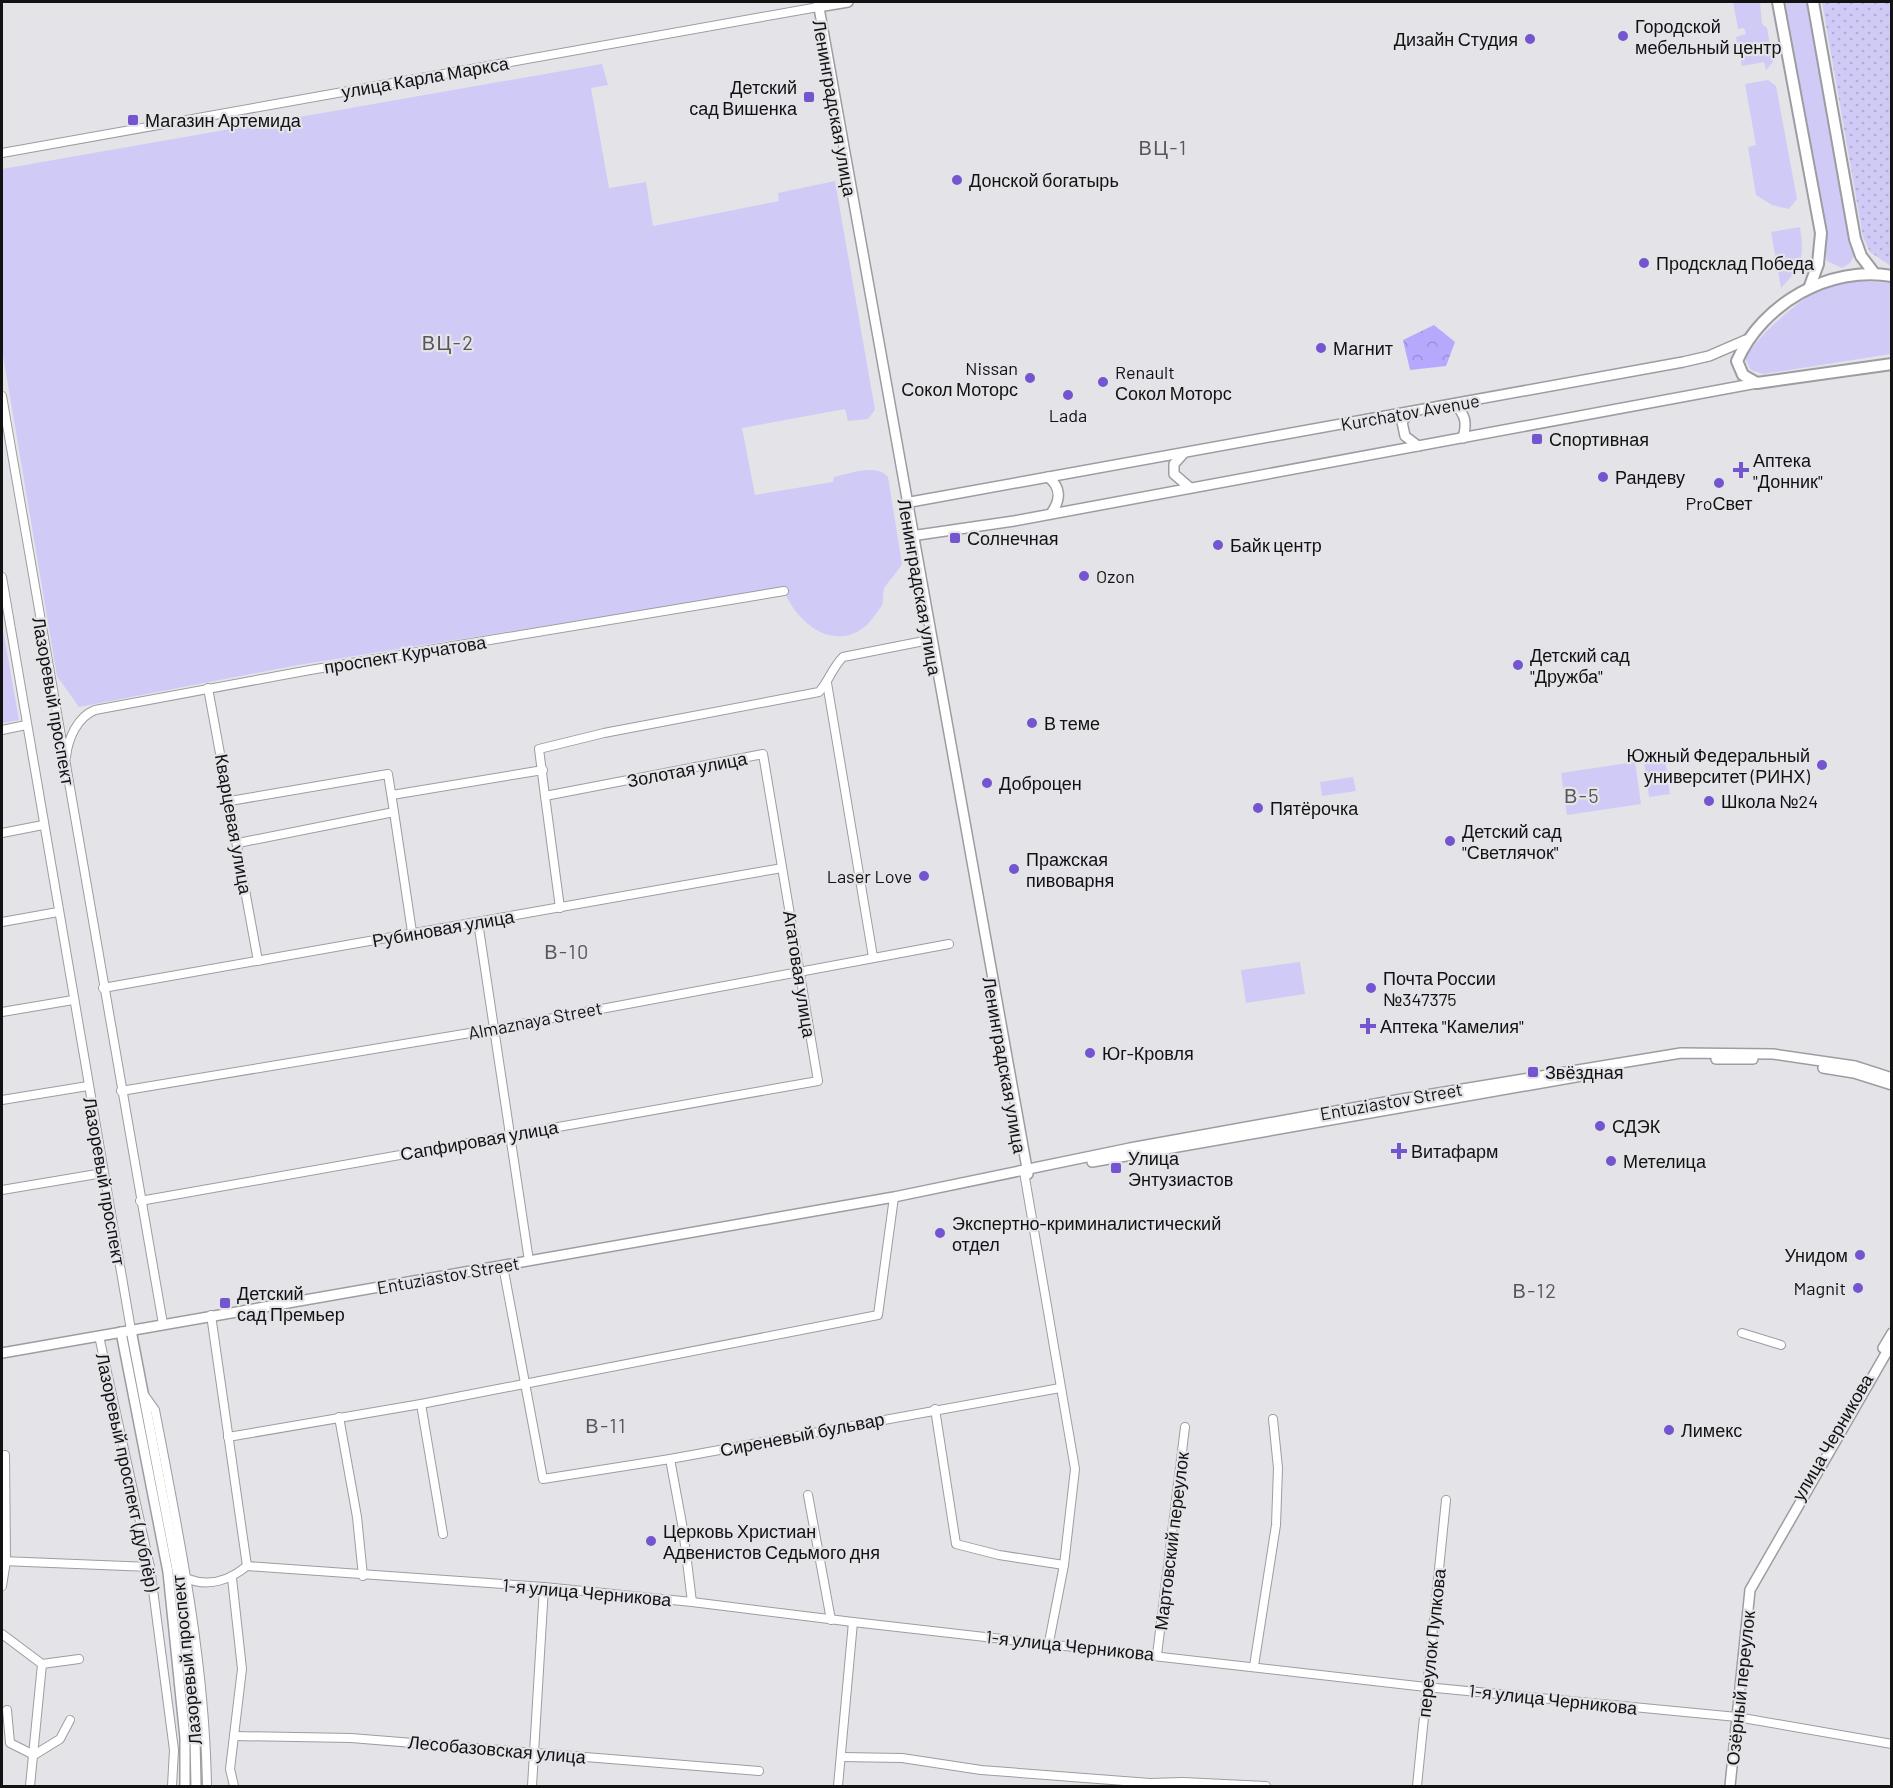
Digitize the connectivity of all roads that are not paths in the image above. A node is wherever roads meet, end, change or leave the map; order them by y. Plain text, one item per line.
1 (848, 2) edge
2 (1778, 2) edge
3 (1813, 2) edge
4 (818, 4) edge
5 (2, 153) edge
6 (1874, 273) junction
7 (1892, 276) edge
8 (1810, 286) junction
9 (1746, 340) junction
10 (1892, 364) edge
11 (1757, 383) junction
12 (2, 396) edge
13 (1455, 404) junction
14 (1410, 412) junction
15 (1462, 438) junction
16 (1418, 446) junction
17 (1184, 453) junction
18 (1048, 477) junction
19 (1189, 487) junction
20 (906, 503) junction
21 (1052, 513) junction
22 (913, 536) junction
23 (2, 577) edge
24 (784, 591) dead end
25 (929, 640) junction
26 (827, 683) junction
27 (208, 688) junction
28 (26, 725) junction
29 (2, 730) edge
30 (66, 768) junction
31 (543, 770) junction
32 (392, 795) junction
33 (545, 796) junction
34 (230, 801) junction
35 (394, 812) junction
36 (43, 825) junction
37 (2, 832) edge
38 (237, 843) junction
39 (782, 868) junction
40 (560, 908) junction
41 (58, 912) junction
42 (2, 922) edge
43 (478, 922) junction
44 (412, 932) junction
45 (949, 944) dead end
46 (873, 957) junction
47 (258, 961) junction
48 (799, 970) junction
49 (103, 988) junction
50 (73, 1000) junction
51 (2, 1012) edge
52 (494, 1029) junction
53 (1892, 1078) edge
54 (818, 1081) joint
55 (1892, 1085) edge
56 (88, 1086) junction
57 (121, 1090) junction
58 (2, 1100) edge
59 (508, 1135) junction
60 (103, 1173) junction
61 (1026, 1173) junction
62 (2, 1190) edge
63 (894, 1197) junction
64 (140, 1201) junction
65 (529, 1261) junction
66 (503, 1266) junction
67 (211, 1315) junction
68 (163, 1324) junction
69 (126, 1331) junction
70 (1742, 1333) dead end
71 (1892, 1333) edge
72 (99, 1336) junction
73 (1892, 1343) edge
74 (1781, 1345) dead end
75 (2, 1353) edge
76 (526, 1383) junction
77 (1060, 1388) junction
78 (142, 1392) junction
79 (421, 1404) junction
80 (935, 1409) junction
81 (339, 1417) junction
82 (1273, 1419) dead end
83 (1185, 1427) dead end
84 (228, 1437) junction
85 (5, 1455) dead end
86 (670, 1459) junction
87 (808, 1496) dead end
88 (1446, 1500) dead end
89 (443, 1534) dead end
90 (1776, 1541) junction
91 (4, 1561) edge
92 (1064, 1565) junction
93 (247, 1566) junction
94 (150, 1567) junction
95 (363, 1576) junction
96 (231, 1578) junction
97 (188, 1579) junction
98 (2, 1586) edge
99 (544, 1587) junction
100 (1750, 1590) joint
101 (692, 1602) junction
102 (831, 1620) junction
103 (853, 1623) junction
104 (2, 1634) edge
105 (1049, 1642) junction
106 (1157, 1655) junction
107 (79, 1659) dead end
108 (42, 1664) junction
109 (1254, 1666) junction
110 (1426, 1686) junction
111 (7, 1710) dead end
112 (1737, 1717) junction
113 (70, 1720) dead end
114 (234, 1736) junction
115 (1892, 1744) edge
116 (534, 1752) junction
117 (34, 1755) junction
118 (841, 1757) junction
119 (759, 1770) dead end
120 (30, 1786) edge
121 (172, 1786) edge
122 (185, 1786) edge
123 (196, 1786) edge
124 (207, 1786) edge
125 (234, 1786) edge
126 (532, 1786) edge
127 (838, 1786) edge
128 (1266, 1786) edge
129 (1417, 1786) edge
130 (1730, 1786) edge

1 - 4 street, улица Карла Маркса
2 - 8 main road
3 - 6 main road
4 - 5 street, улица Карла Маркса
4 - 20 street, Ленинградская улица
6 - 7 main road, Kurchatov Avenue
6 - 8 main road, Kurchatov Avenue
8 - 9 main road, Kurchatov Avenue
9 - 11 main road
9 - 13 street, Kurchatov Avenue
10 - 11 main road, Kurchatov Avenue
11 - 15 street, Kurchatov Avenue
12 - 30 street, Лазоревый проспект
13 - 14 street, Kurchatov Avenue
13 - 15 street
14 - 16 street
14 - 17 street, Kurchatov Avenue
15 - 16 street, Kurchatov Avenue
16 - 19 street, Kurchatov Avenue
17 - 18 street, Kurchatov Avenue
17 - 19 street
18 - 20 street, Kurchatov Avenue
18 - 21 street
19 - 21 street, Kurchatov Avenue
20 - 22 street, Ленинградская улица
21 - 22 street, Kurchatov Avenue
22 - 25 street, Ленинградская улица
22 - 61 street
23 - 28 street, Лазоревый проспект
24 - 27 street, проспект Курчатова
25 - 26 street
25 - 61 street, Ленинградская улица
26 - 31 street
26 - 46 street
27 - 30 street, проспект Курчатова
27 - 34 street, Кварцевая улица
28 - 29 street
28 - 36 street, Лазоревый проспект
30 - 49 street, Лазоревый проспект
31 - 32 street
31 - 33 street
32 - 34 street
32 - 35 street
33 - 39 street, Золотая улица
33 - 40 street
34 - 38 street, Кварцевая улица
35 - 38 street
35 - 44 street
36 - 37 street
36 - 41 street, Лазоревый проспект
38 - 47 street, Кварцевая улица
39 - 40 street, Рубиновая улица
39 - 48 street, Агатовая улица
40 - 43 street, Рубиновая улица
41 - 42 street
41 - 50 street, Лазоревый проспект
43 - 44 street, Рубиновая улица
43 - 52 street
44 - 47 street, Рубиновая улица
45 - 46 street, Almaznaya Street
46 - 48 street, Almaznaya Street
47 - 49 street, Рубиновая улица
48 - 52 street, Almaznaya Street
48 - 54 street, Агатовая улица
49 - 57 street, Лазоревый проспект
50 - 51 street
50 - 56 street, Лазоревый проспект
52 - 57 street, Almaznaya Street
52 - 59 street
53 - 61 street, Entuziastov Street
54 - 59 street, Сапфировая улица
55 - 61 street
56 - 58 street
56 - 60 street, Лазоревый проспект
57 - 64 street, Лазоревый проспект
59 - 64 street, Сапфировая улица
59 - 65 street
60 - 62 street
60 - 69 street, Лазоревый проспект
61 - 63 street, Entuziastov Street
61 - 77 street, Ленинградская улица
63 - 65 street, Entuziastov Street
63 - 76 street
64 - 68 street, Лазоревый проспект
65 - 66 street, Entuziastov Street
66 - 67 street, Entuziastov Street
66 - 76 street
67 - 68 street, Entuziastov Street
67 - 84 street
68 - 69 street, Entuziastov Street
69 - 72 street, Entuziastov Street
69 - 78 street, Лазоревый проспект
69 - 122 street, Лазоревый проспект
70 - 74 street
71 - 90 street, улица Черникова
72 - 75 street, Entuziastov Street
72 - 94 street, Лазоревый проспект (дублёр)
73 - 90 street, улица Черникова
76 - 79 street
76 - 86 street, Сиреневый бульвар
77 - 80 street, Сиреневый бульвар
77 - 92 street, Ленинградская улица
78 - 97 street, Лазоревый проспект (дублёр)
78 - 123 street, Лазоревый проспект
79 - 81 street
79 - 89 street
80 - 86 street, Сиреневый бульвар
80 - 92 street
81 - 84 street
81 - 95 street
82 - 109 street
83 - 106 street, Мартовский переулок
84 - 93 street
85 - 91 street
86 - 101 street
87 - 102 street
88 - 110 street, переулок Пупкова
90 - 100 street, улица Черникова
91 - 94 street
91 - 98 street
92 - 105 street, Ленинградская улица
93 - 95 street, 1-я улица Черникова
93 - 96 street
94 - 121 street, Лазоревый проспект (дублёр)
95 - 99 street, 1-я улица Черникова
96 - 97 street
96 - 114 street
97 - 124 street, Лазоревый проспект (дублёр)
99 - 101 street, 1-я улица Черникова
99 - 116 street
100 - 112 street, Озёрный переулок
101 - 102 street, 1-я улица Черникова
102 - 103 street, 1-я улица Черникова
103 - 105 street, 1-я улица Черникова
103 - 118 street
104 - 108 street
105 - 106 street, 1-я улица Черникова
106 - 109 street, 1-я улица Черникова
107 - 108 street
108 - 117 street
109 - 110 street, 1-я улица Черникова
110 - 112 street, 1-я улица Черникова
110 - 129 street, переулок Пупкова
111 - 117 street
112 - 115 street, 1-я улица Черникова
112 - 130 street, Озёрный переулок
113 - 117 street
114 - 116 street, Лесобазовская улица
114 - 125 street
116 - 119 street, Лесобазовская улица
116 - 126 street
117 - 120 street
118 - 127 street
118 - 128 street

